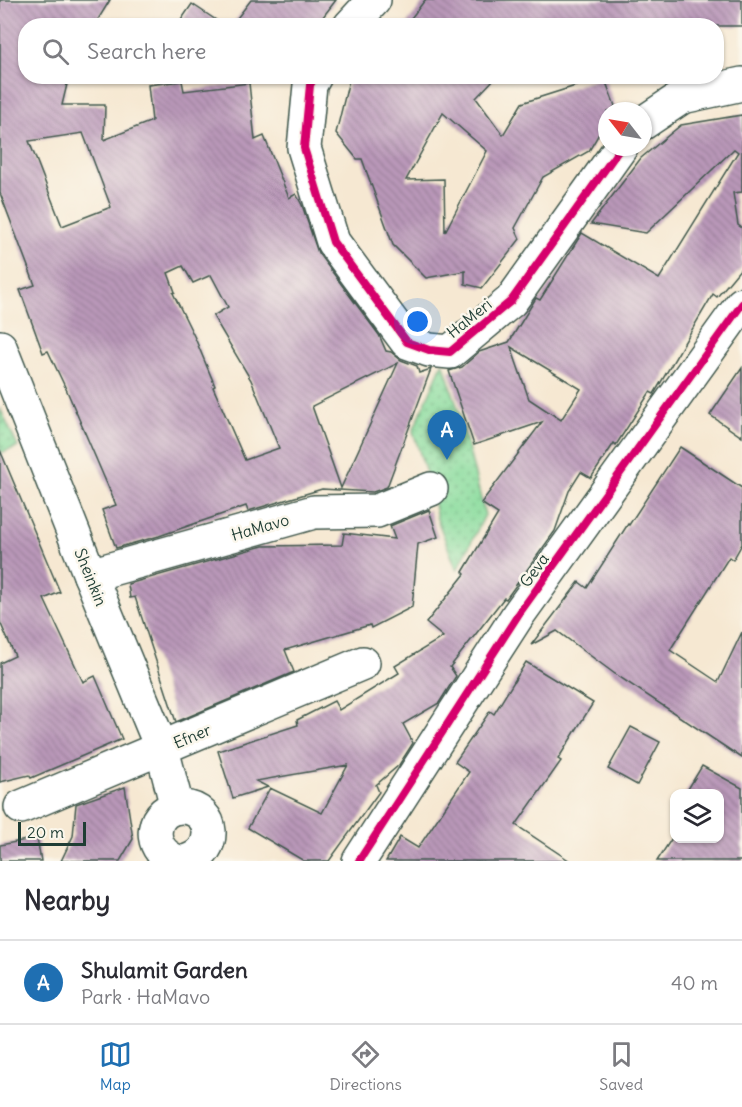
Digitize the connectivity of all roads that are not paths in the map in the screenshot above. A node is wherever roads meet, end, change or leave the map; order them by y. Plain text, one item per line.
1 (374, 0) edge
2 (357, 18) edge
3 (310, 84) edge
4 (742, 84) edge
5 (652, 117) edge
6 (615, 156) edge
7 (742, 304) edge
8 (0, 348) edge
9 (431, 489) dead end
10 (90, 575) junction
11 (363, 663) dead end
12 (162, 748) junction
13 (21, 807) dead end
14 (177, 807) junction
15 (187, 859) edge
16 (359, 861) edge

1 - 2 street
3 - 6 street, HaMeri
4 - 5 street
7 - 16 street, Geva
8 - 10 street, Sheinkin
9 - 10 street, HaMavo
10 - 12 street, Sheinkin
11 - 12 street, Efner
12 - 13 street, Efner
12 - 14 street, Sheinkin
14 - 15 street
14 - 15 street

